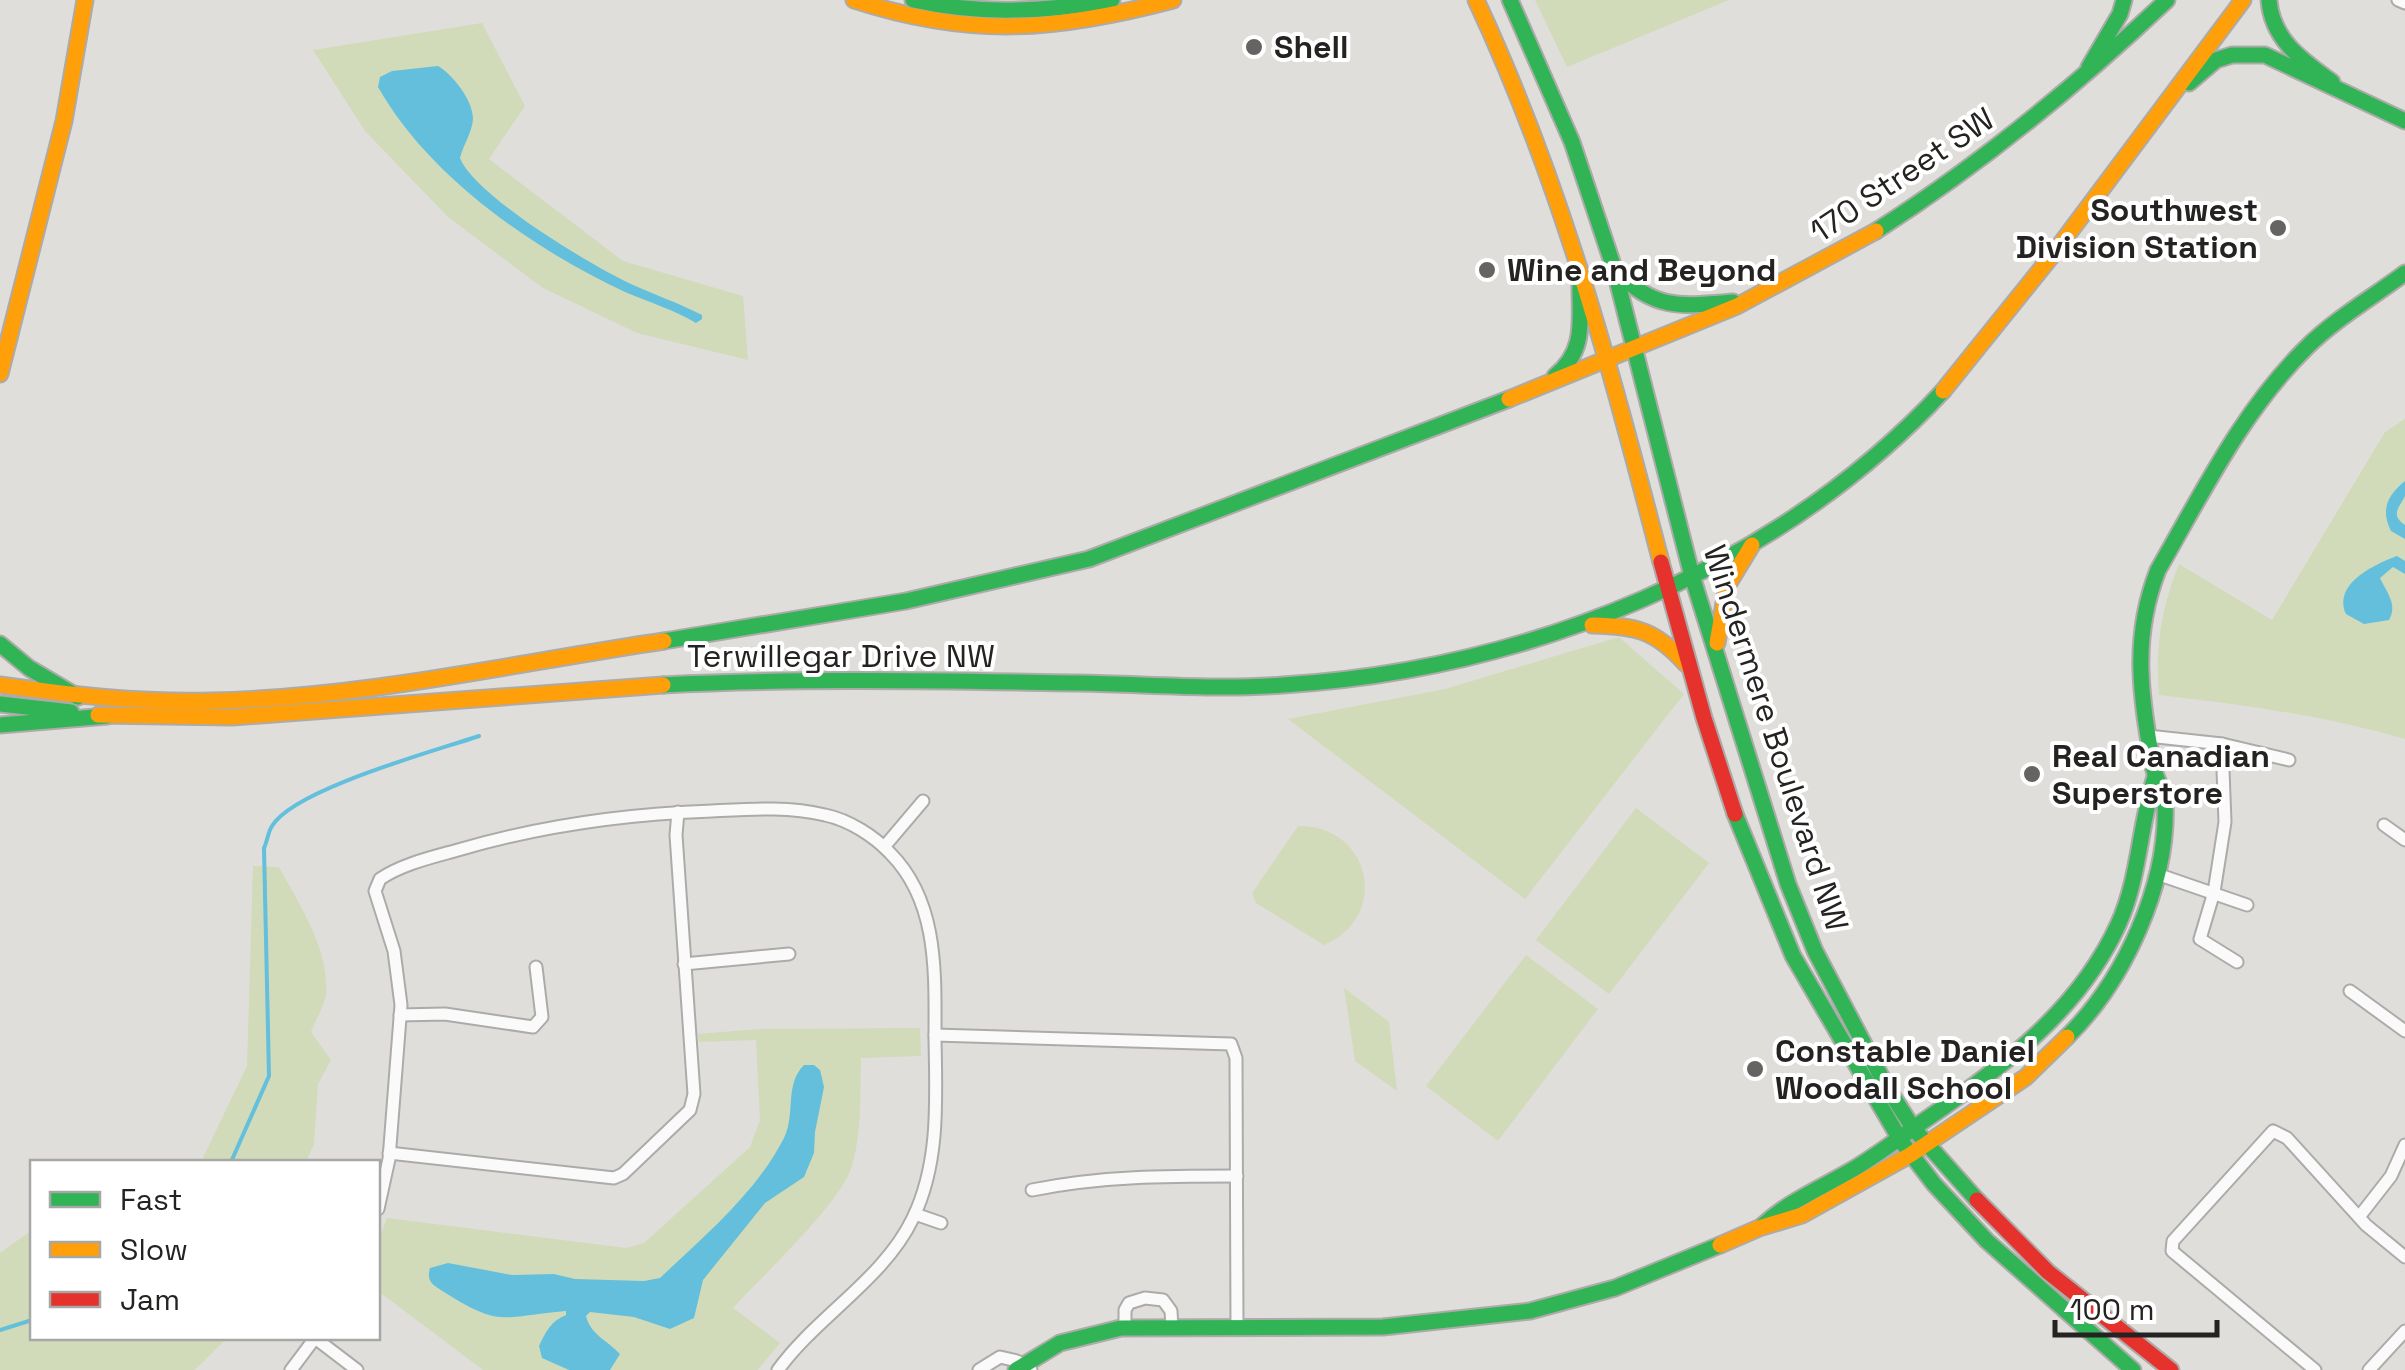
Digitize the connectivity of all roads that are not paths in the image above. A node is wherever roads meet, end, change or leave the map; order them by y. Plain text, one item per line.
1 (84, 0) edge
2 (854, 0) edge
3 (913, 0) edge
4 (1112, 0) edge
5 (1173, 0) edge
6 (1476, 0) edge
7 (1497, 0) edge
8 (1510, 0) edge
9 (2124, 0) edge
10 (2167, 0) edge
11 (2243, 0) edge
12 (2269, 0) edge
13 (2398, 0) edge
14 (2405, 4) edge
15 (1524, 29) junction
16 (2082, 79) junction
17 (2343, 90) junction
18 (2166, 102) junction
19 (2405, 121) edge
20 (1614, 268) junction
21 (1581, 269) junction
22 (2405, 273) edge
23 (1747, 301) junction
24 (1638, 349) junction
25 (1608, 361) junction
26 (0, 374) edge
27 (1544, 386) junction
28 (1754, 543) junction
29 (1692, 576) junction
30 (1668, 588) junction
31 (1583, 625) junction
32 (0, 644) edge
33 (1716, 648) junction
34 (1688, 666) junction
35 (0, 685) edge
36 (78, 697) junction
37 (0, 704) edge
38 (107, 716) junction
39 (0, 725) edge
40 (2148, 736) junction
41 (2222, 744) junction
42 (2290, 760) dead end
43 (2155, 777) junction
44 (923, 802) dead end
45 (678, 812) junction
46 (2384, 824) dead end
47 (2405, 840) edge
48 (884, 847) junction
49 (2157, 874) junction
50 (2214, 892) junction
51 (2247, 904) dead end
52 (790, 954) dead end
53 (2237, 962) dead end
54 (684, 964) junction
55 (536, 967) dead end
56 (2350, 991) dead end
57 (400, 1015) junction
58 (2405, 1031) edge
59 (936, 1035) junction
60 (1914, 1128) junction
61 (1899, 1138) junction
62 (1927, 1144) junction
63 (2405, 1145) edge
64 (389, 1153) junction
65 (1910, 1155) junction
66 (1237, 1176) junction
67 (1032, 1190) dead end
68 (380, 1199) edge
69 (915, 1214) junction
70 (2360, 1217) junction
71 (941, 1223) dead end
72 (1759, 1228) junction
73 (2405, 1257) edge
74 (1237, 1327) junction
75 (1125, 1328) junction
76 (1172, 1328) junction
77 (2405, 1332) edge
78 (314, 1340) edge
79 (318, 1340) edge
80 (1024, 1368) edge
81 (291, 1370) edge
82 (357, 1370) edge
83 (778, 1370) edge
84 (979, 1370) edge
85 (2133, 1370) edge
86 (2171, 1370) edge
87 (2315, 1370) edge
88 (2369, 1370) edge

1 - 26 main road
2 - 5 main road
3 - 4 main road
6 - 21 main road, Windermere Boulevard NW
7 - 15 main road
8 - 15 main road, Windermere Boulevard NW
9 - 16 main road
10 - 16 main road, 170 Street SW
11 - 18 main road
12 - 17 main road
13 - 14 street
15 - 20 main road, Windermere Boulevard NW
16 - 23 main road, 170 Street SW
17 - 18 main road
17 - 19 main road
18 - 28 main road
20 - 23 main road
20 - 24 main road, Windermere Boulevard NW
21 - 25 main road, Windermere Boulevard NW
21 - 27 main road
22 - 40 main road
23 - 24 main road, 170 Street SW
24 - 25 main road, 170 Street SW
24 - 29 main road, Windermere Boulevard NW
25 - 27 main road, Terwillegar Drive NW
25 - 30 main road, Windermere Boulevard NW
27 - 36 main road, Terwillegar Drive NW
28 - 29 main road
28 - 33 main road
29 - 30 main road, Terwillegar Drive NW
29 - 33 main road, Windermere Boulevard NW
30 - 31 main road, Terwillegar Drive NW
30 - 34 main road, Windermere Boulevard NW
31 - 34 main road
31 - 38 main road, Terwillegar Drive NW
32 - 36 main road
33 - 60 main road, Windermere Boulevard NW
34 - 61 main road, Windermere Boulevard NW
35 - 36 main road, Terwillegar Drive NW
37 - 38 main road, Terwillegar Drive NW
38 - 39 main road
40 - 41 street
40 - 43 main road
41 - 42 street
41 - 50 street
43 - 49 main road
43 - 60 main road
44 - 48 street
45 - 48 street
45 - 54 street
45 - 57 street
46 - 47 street
48 - 59 street
49 - 50 street
49 - 62 main road
50 - 51 street
50 - 53 street
52 - 54 street
54 - 64 street
55 - 57 street
56 - 58 street
57 - 64 street
59 - 66 street
59 - 69 street
60 - 61 main road
60 - 62 main road, Windermere Boulevard NW
61 - 65 main road, Windermere Boulevard NW
61 - 72 main road
62 - 65 main road
62 - 86 main road, Windermere Boulevard NW
63 - 70 street
64 - 68 street
65 - 72 main road
65 - 85 main road, Windermere Boulevard NW
66 - 67 street
66 - 74 street
69 - 71 street
69 - 83 street
70 - 73 street
70 - 87 street
72 - 74 main road
74 - 76 main road
75 - 76 main road
75 - 76 street
75 - 80 main road
77 - 88 street
78 - 81 street
79 - 82 street
80 - 84 street

